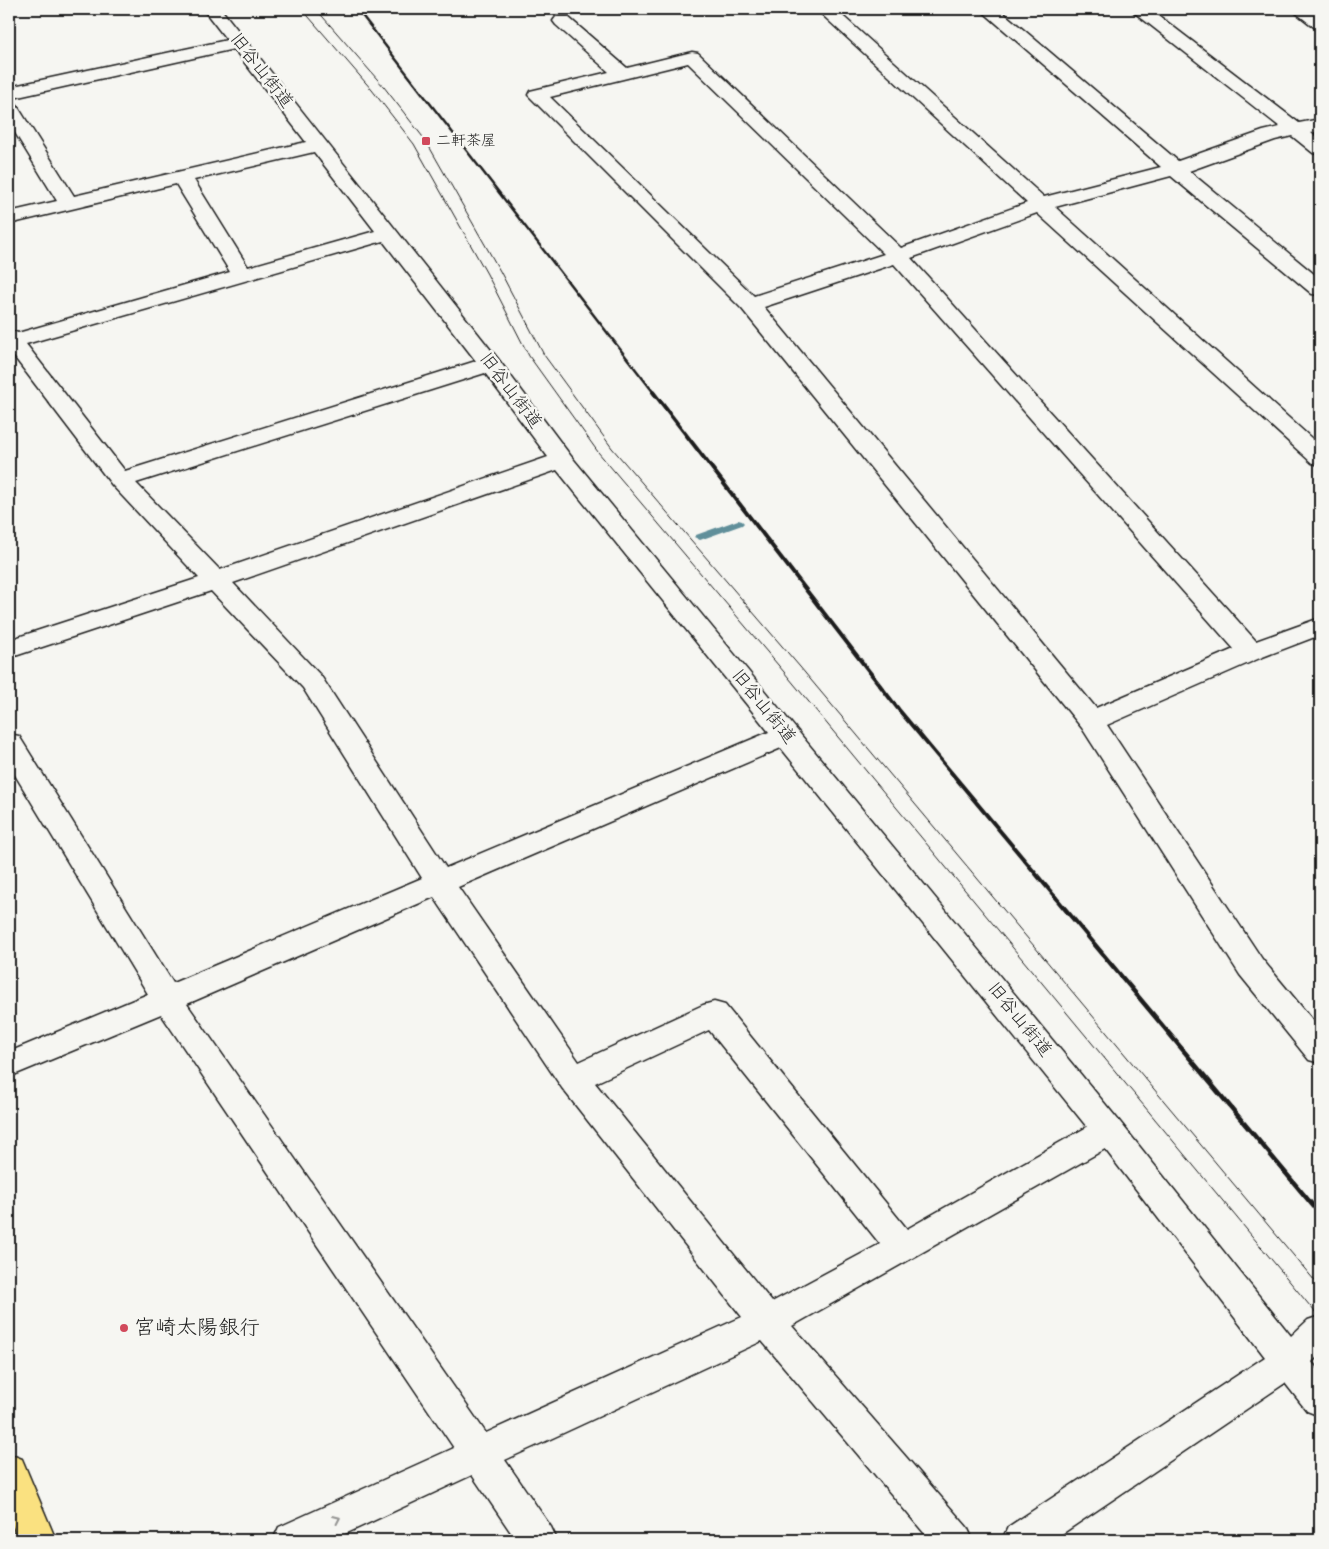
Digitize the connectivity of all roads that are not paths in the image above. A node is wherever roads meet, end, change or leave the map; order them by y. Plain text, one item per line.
1 (212, 9) edge
2 (825, 9) edge
3 (990, 9) edge
4 (1139, 9) edge
5 (1300, 9) edge
6 (562, 21) dead end
7 (1320, 23) edge
8 (240, 43) junction
9 (623, 74) junction
10 (9, 93) edge
11 (9, 108) edge
12 (1320, 125) edge
13 (1296, 130) junction
14 (317, 145) junction
15 (1320, 149) edge
16 (1175, 169) junction
17 (182, 177) junction
18 (69, 204) junction
19 (1042, 204) junction
20 (9, 218) edge
21 (386, 234) junction
22 (898, 256) junction
23 (242, 275) junction
24 (1320, 289) edge
25 (750, 304) junction
26 (10, 340) edge
27 (490, 364) junction
28 (1320, 458) edge
29 (562, 460) junction
30 (120, 480) junction
31 (217, 580) junction
32 (1320, 626) edge
33 (9, 649) edge
34 (1251, 652) junction
35 (1091, 722) junction
36 (786, 735) junction
37 (9, 743) edge
38 (440, 882) junction
39 (167, 999) junction
40 (1320, 1051) edge
41 (9, 1064) edge
42 (573, 1079) junction
43 (1109, 1130) junction
44 (903, 1248) junction
45 (767, 1322) junction
46 (1320, 1331) edge
47 (1289, 1361) junction
48 (1320, 1400) edge
49 (478, 1453) junction
50 (9, 1472) edge
51 (37, 1540) edge
52 (292, 1540) edge
53 (538, 1540) edge
54 (954, 1540) edge
55 (1021, 1540) edge

1 - 8 street, 旧谷山街道
2 - 19 street
3 - 16 street
4 - 13 street
5 - 7 street
6 - 9 street
8 - 10 street
8 - 14 street, 旧谷山街道
9 - 22 street
9 - 25 street
11 - 18 street
12 - 13 street
13 - 15 street
13 - 16 street
14 - 17 street
14 - 21 street, 旧谷山街道
16 - 19 street
16 - 24 street
17 - 18 street
17 - 23 street
18 - 20 street
19 - 22 street
19 - 28 street
21 - 23 street
21 - 27 street, 旧谷山街道
22 - 25 street
22 - 34 street
23 - 26 street
25 - 35 street
26 - 30 street
27 - 29 street, 旧谷山街道
27 - 30 street
29 - 31 street
29 - 36 street, 旧谷山街道
30 - 31 street
31 - 33 street
31 - 38 street
32 - 34 street
34 - 35 street
35 - 40 street
36 - 38 street
36 - 43 street, 旧谷山街道
37 - 39 street
38 - 39 street
38 - 42 street
39 - 41 street
39 - 49 street
42 - 44 street
42 - 45 street
43 - 44 street
43 - 47 street, 旧谷山街道
44 - 45 street
45 - 49 street
45 - 54 street
46 - 47 street
47 - 48 street, 旧谷山街道
47 - 55 street
52 -> 49 street
49 - 53 street
50 - 51 highway

